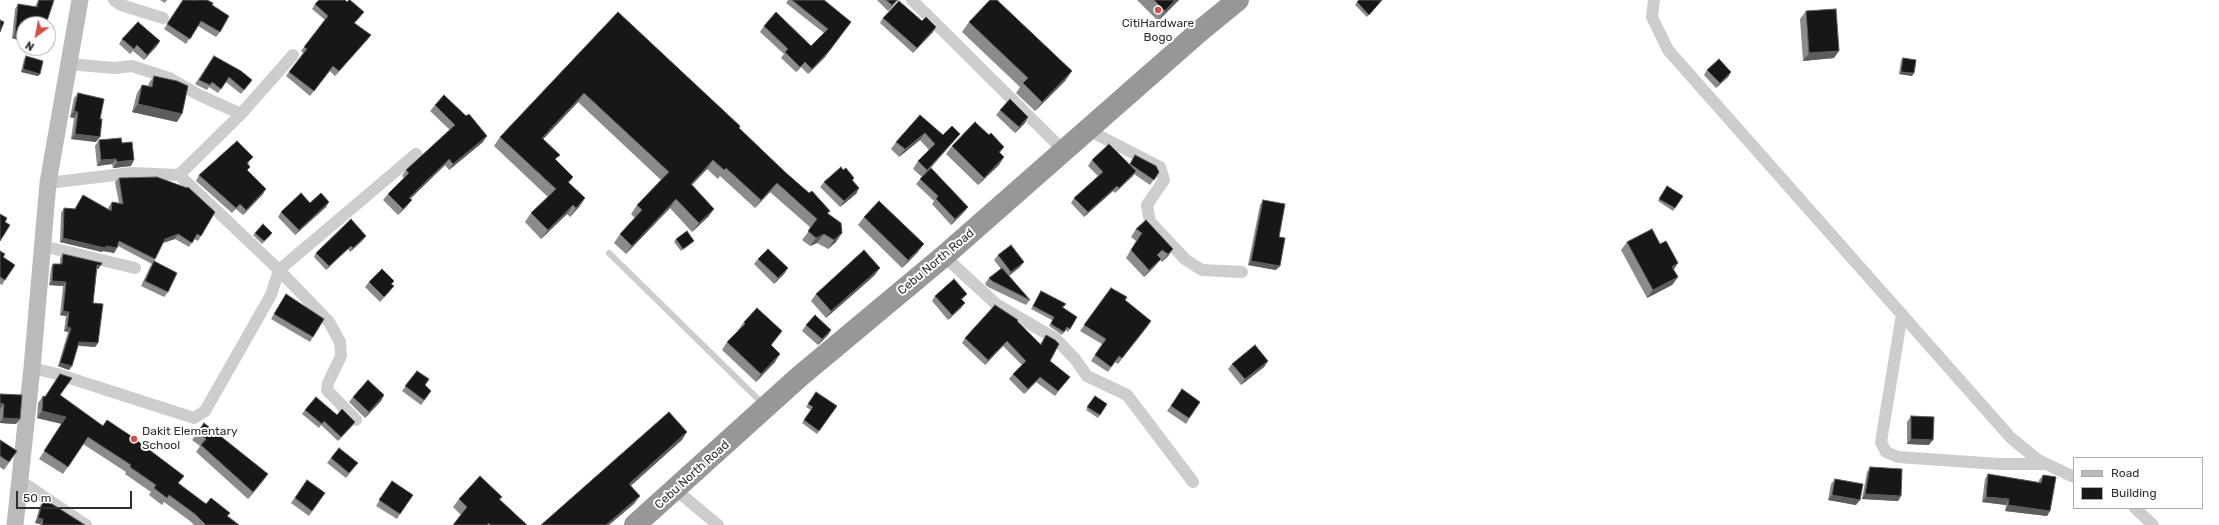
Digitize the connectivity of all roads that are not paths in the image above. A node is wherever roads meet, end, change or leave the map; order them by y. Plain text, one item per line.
1 (80, 0) edge
2 (114, 0) edge
3 (912, 0) edge
4 (1238, 0) edge
5 (1654, 0) edge
6 (163, 18) dead end
7 (293, 55) dead end
8 (67, 64) junction
9 (241, 114) junction
10 (1088, 130) junction
11 (1064, 151) junction
12 (416, 154) dead end
13 (178, 175) junction
14 (48, 183) junction
15 (43, 246) junction
16 (609, 254) dead end
17 (944, 256) junction
18 (135, 268) dead end
19 (278, 270) junction
20 (1242, 272) dead end
21 (1902, 314) junction
22 (32, 368) junction
23 (766, 407) junction
24 (356, 420) dead end
25 (2045, 464) junction
26 (2073, 478) edge
27 (19, 480) junction
28 (1193, 482) dead end
29 (676, 490) junction
30 (2136, 509) edge
31 (15, 525) edge
32 (86, 525) edge
33 (635, 525) edge
34 (718, 525) edge
35 (2153, 525) edge

1 - 8 main road
2 - 6 street
3 - 11 street
4 - 10 highway, Cebu North Road
5 - 21 street
7 - 9 street
8 - 9 street
8 - 14 main road
9 - 13 street
10 - 11 highway, Cebu North Road
10 - 20 street
11 - 17 highway, Cebu North Road
12 - 19 street
13 - 14 street
13 - 19 street
14 - 15 main road
15 - 18 street
15 - 22 main road
16 - 23 lane
17 - 23 highway, Cebu North Road
17 - 28 street
19 - 22 street
19 - 24 street
21 - 25 street
21 - 25 street
22 - 27 main road
23 - 29 highway, Cebu North Road
25 - 26 street
27 - 31 main road
27 - 32 street
29 - 33 highway, Cebu North Road
29 - 34 street
30 - 35 street

